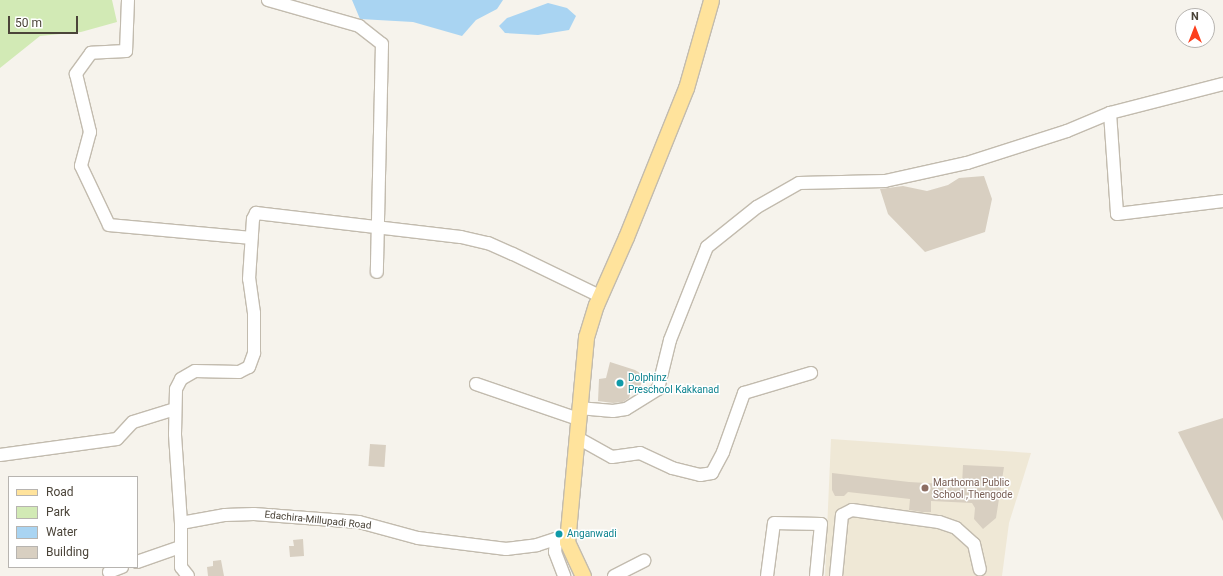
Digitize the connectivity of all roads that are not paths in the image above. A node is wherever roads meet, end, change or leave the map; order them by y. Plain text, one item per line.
1 (128, 0) edge
2 (268, 0) edge
3 (712, 0) edge
4 (1223, 84) edge
5 (1110, 112) junction
6 (1223, 200) edge
7 (376, 226) junction
8 (251, 238) junction
9 (377, 272) dead end
10 (600, 296) junction
11 (811, 373) dead end
12 (476, 384) dead end
13 (175, 409) junction
14 (579, 413) junction
15 (576, 437) junction
16 (0, 455) edge
17 (181, 523) junction
18 (561, 541) junction
19 (180, 547) junction
20 (644, 561) dead end
21 (138, 562) edge
22 (119, 568) edge
23 (980, 569) dead end
24 (109, 572) dead end
25 (188, 576) edge
26 (564, 576) edge
27 (583, 576) edge
28 (614, 576) edge
29 (767, 576) edge
30 (816, 576) edge
31 (836, 576) edge

1 - 8 street
2 - 7 street
3 - 10 main road
4 - 5 street
5 - 6 street
5 - 14 street
7 - 8 street
7 - 9 street
7 - 10 street
8 - 13 street
10 - 14 main road
11 - 15 street
12 - 14 street
13 - 16 street
13 - 17 street
14 - 15 main road
15 - 18 main road
17 - 18 street, Edachira-Millupadi Road
17 - 19 street
18 - 26 street
18 - 27 main road
19 - 21 street
19 - 25 street
20 - 28 street
22 - 24 street
23 - 31 street
29 - 30 street

